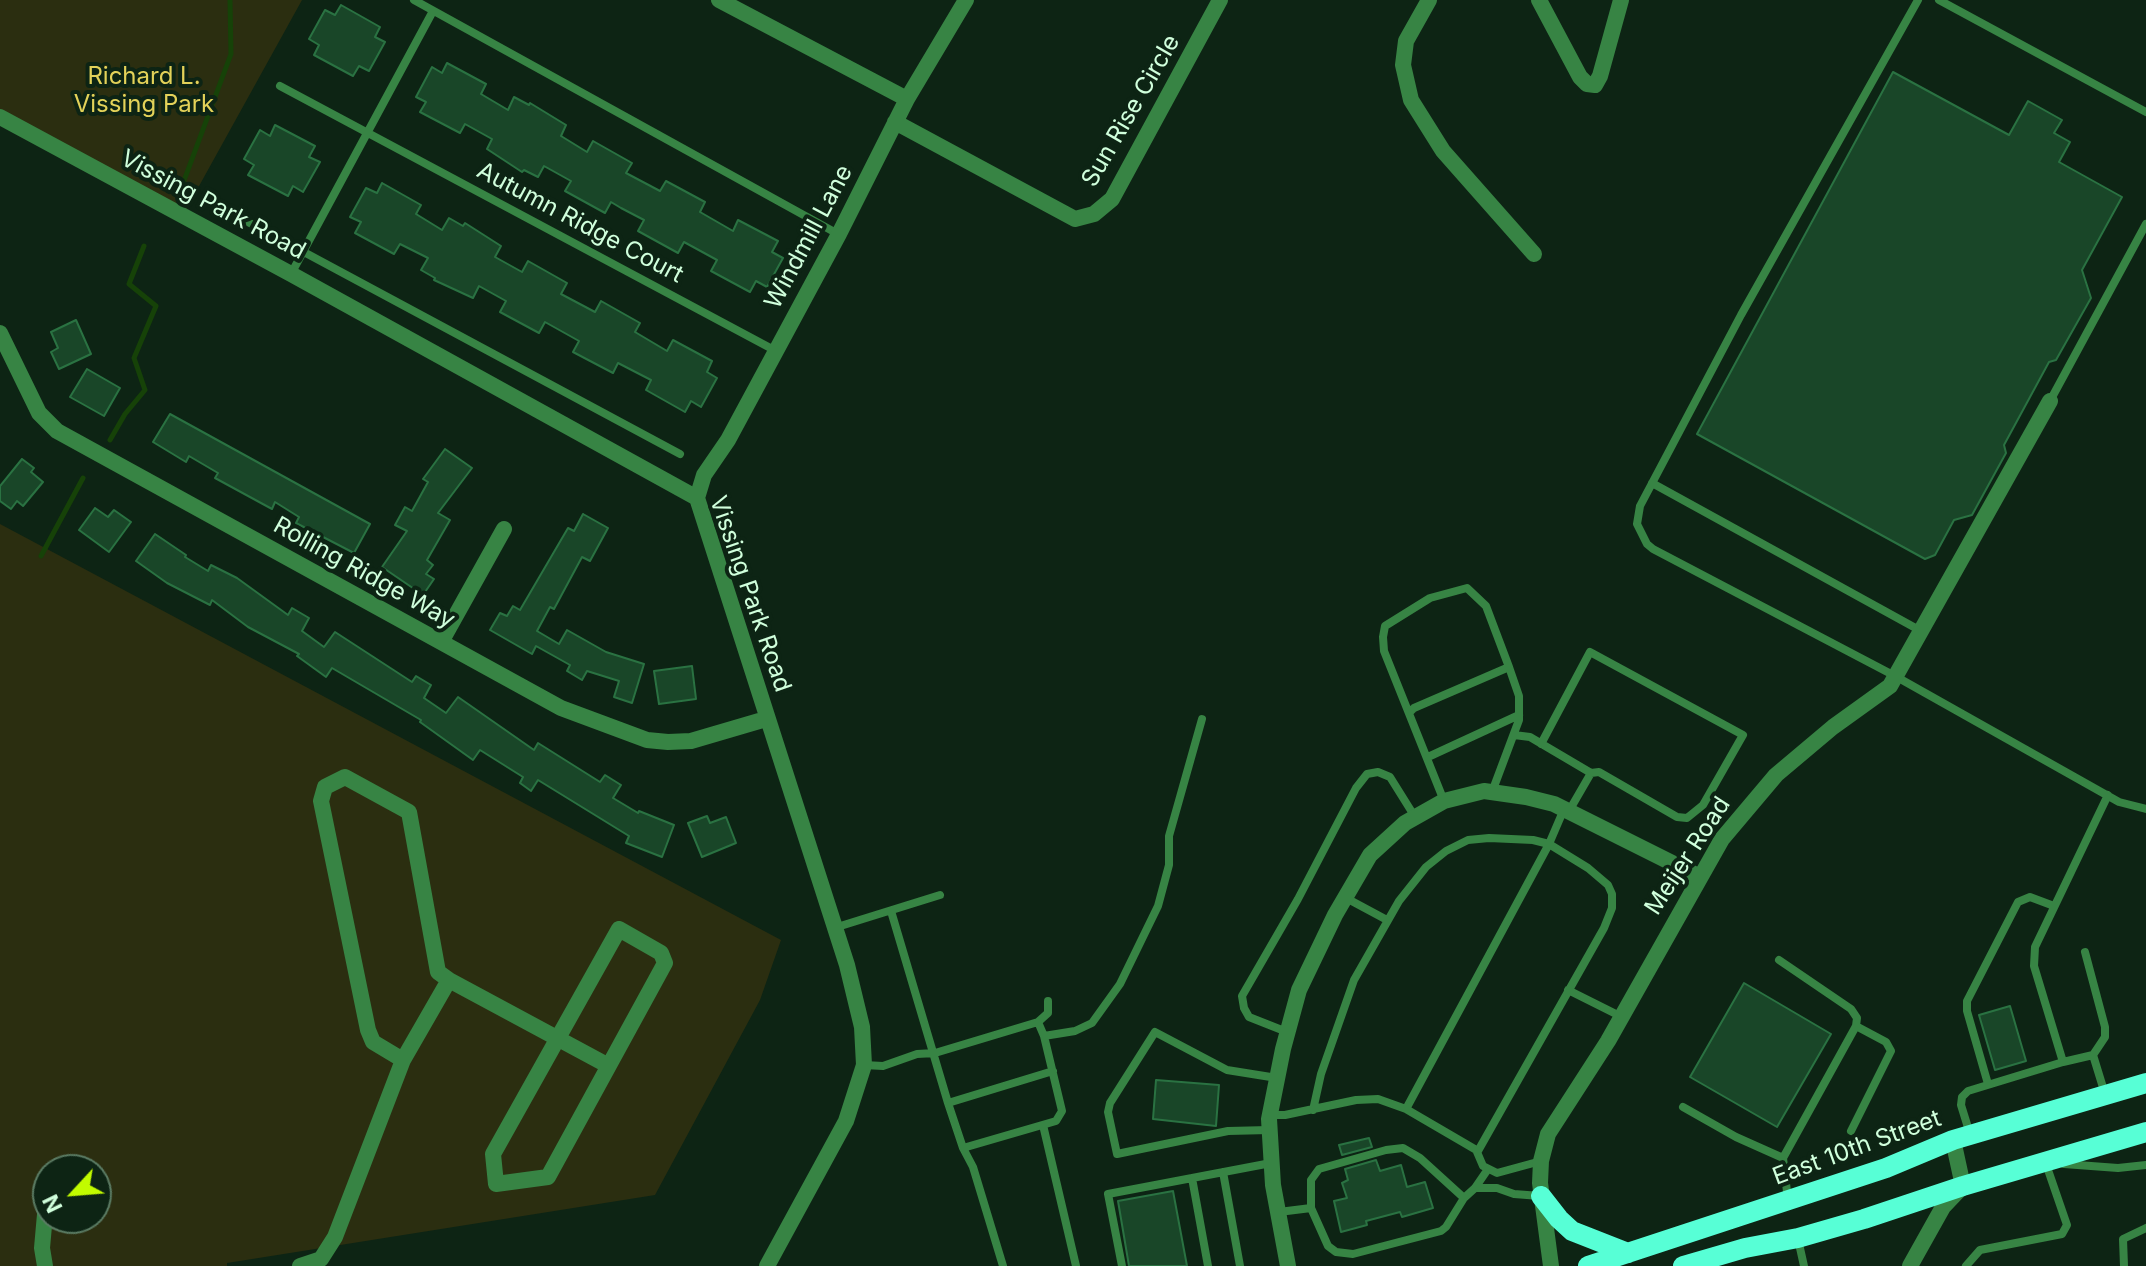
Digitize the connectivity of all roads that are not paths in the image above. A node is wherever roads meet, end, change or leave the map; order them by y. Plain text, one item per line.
1 (414, 0) edge
2 (719, 0) edge
3 (966, 0) edge
4 (1220, 0) edge
5 (1429, 0) edge
6 (1539, 0) edge
7 (1621, 0) edge
8 (1918, 0) edge
9 (1939, 0) edge
10 (433, 11) junction
11 (280, 86) dead end
12 (907, 99) junction
13 (2146, 112) edge
14 (0, 117) edge
15 (895, 122) junction
16 (366, 131) junction
17 (220, 207) dead end
18 (2146, 224) edge
19 (839, 234) junction
20 (302, 250) junction
21 (1534, 254) dead end
22 (291, 274) junction
23 (0, 333) edge
24 (4, 350) edge
25 (776, 351) junction
26 (2050, 401) joint
27 (680, 454) dead end
28 (1652, 483) junction
29 (697, 498) junction
30 (504, 529) dead end
31 (1921, 631) junction
32 (441, 642) junction
33 (1509, 667) junction
34 (1895, 676) junction
35 (1409, 713) junction
36 (1519, 715) junction
37 (766, 719) junction
38 (1202, 719) dead end
39 (1514, 735) junction
40 (1541, 744) junction
41 (1428, 757) junction
42 (1591, 773) junction
43 (1492, 792) junction
44 (2108, 795) junction
45 (1444, 801) junction
46 (2146, 809) edge
47 (1566, 811) junction
48 (1415, 817) junction
49 (1549, 844) junction
50 (1700, 877) junction
51 (940, 895) dead end
52 (1345, 898) junction
53 (2054, 906) junction
54 (891, 911) junction
55 (1387, 920) junction
56 (833, 928) junction
57 (2085, 952) dead end
58 (1779, 960) dead end
59 (449, 980) junction
60 (1568, 990) junction
61 (1048, 1001) dead end
62 (1622, 1017) junction
63 (1038, 1022) junction
64 (1856, 1026) junction
65 (1287, 1032) junction
66 (1044, 1036) junction
67 (557, 1039) junction
68 (935, 1053) junction
69 (2093, 1055) junction
70 (403, 1060) junction
71 (2063, 1062) junction
72 (607, 1065) junction
73 (864, 1065) junction
74 (1053, 1071) junction
75 (1277, 1078) junction
76 (2146, 1083) edge
77 (1988, 1084) junction
78 (2105, 1095) junction
79 (948, 1103) junction
80 (1683, 1107) dead end
81 (1406, 1109) junction
82 (1313, 1110) junction
83 (1270, 1123) junction
84 (1043, 1125) junction
85 (1851, 1131) dead end
86 (2146, 1132) edge
87 (1962, 1138) junction
88 (963, 1148) junction
89 (1477, 1152) junction
90 (1783, 1158) junction
91 (1541, 1161) junction
92 (2045, 1162) junction
93 (1272, 1163) junction
94 (2146, 1165) edge
95 (1488, 1169) junction
96 (1223, 1172) junction
97 (1192, 1178) junction
98 (1963, 1186) junction
99 (1475, 1188) junction
100 (1541, 1196) junction
101 (1464, 1198) junction
102 (1788, 1201) junction
103 (1311, 1208) junction
104 (1278, 1212) junction
105 (2146, 1228) edge
106 (43, 1234) edge
107 (1798, 1238) junction
108 (1628, 1253) junction
109 (45, 1266) edge
110 (300, 1266) edge
111 (767, 1266) edge
112 (1003, 1266) edge
113 (1076, 1266) edge
114 (1122, 1266) edge
115 (1208, 1266) edge
116 (1240, 1266) edge
117 (1288, 1266) edge
118 (1551, 1266) edge
119 (1588, 1266) edge
120 (1683, 1266) edge
121 (1804, 1266) edge
122 (1910, 1266) edge
123 (1966, 1266) edge
124 (2124, 1266) edge

1 - 10 lane
2 - 12 street
3 - 12 street, Windmill Lane
4 - 15 street, Sun Rise Circle
5 - 21 street
6 - 7 street
8 - 28 lane
9 - 13 lane
10 - 16 lane
10 - 19 lane
11 - 16 lane, Autumn Ridge Court
12 - 15 street, Windmill Lane
14 - 22 street, Vissing Park Road
15 - 19 street, Windmill Lane
16 - 20 lane
16 - 25 lane, Autumn Ridge Court
17 - 20 lane
18 - 26 lane
19 - 25 street, Windmill Lane
20 - 22 lane
20 - 27 lane
22 - 29 street, Vissing Park Road
23 - 24 street, Rolling Ridge Way
24 - 32 street, Rolling Ridge Way
25 - 29 street, Windmill Lane
26 - 31 street, Meijer Road
28 - 31 lane
28 - 34 lane
29 - 37 street, Vissing Park Road
30 - 32 street
31 - 34 street, Meijer Road
32 - 37 street, Rolling Ridge Way
33 - 35 lane
33 - 35 lane
33 - 36 lane
34 - 44 lane
34 - 50 street, Meijer Road
35 - 41 lane
36 - 39 lane
36 - 41 lane
37 - 56 street, Vissing Park Road
38 - 66 lane
39 - 40 lane
39 - 43 lane
40 - 42 lane
40 - 42 lane
41 - 45 lane
42 - 47 lane
43 - 45 street
43 - 47 street
44 - 46 lane
44 - 53 lane
45 - 48 street
47 - 49 lane
47 - 50 street
48 - 52 street
48 - 65 lane
49 - 55 lane
49 - 60 lane
49 - 81 lane
50 - 62 street, Meijer Road
51 - 54 lane
52 - 55 lane
52 - 65 street
53 - 71 lane
53 - 77 lane
54 - 56 lane
54 - 68 lane
55 - 82 lane
56 - 73 street, Vissing Park Road
57 - 69 lane
58 - 64 lane
59 - 67 street
59 - 70 street
59 - 70 street
60 - 62 lane
60 - 89 lane
61 - 63 lane
62 - 91 street, Meijer Road
63 - 66 lane
63 - 68 lane
64 - 85 lane
64 - 90 lane
65 - 75 street
66 - 74 lane
67 - 72 street
67 - 72 street
67 - 72 street
68 - 73 lane
68 - 79 lane
69 - 71 lane
69 - 78 lane
70 - 110 street
71 - 77 lane
73 - 111 street, Vissing Park Road
74 - 79 lane
74 - 84 lane
75 - 83 street
75 - 83 lane
76 - 78 main road, East 10th Street
77 - 87 lane
78 - 87 main road, East 10th Street
79 - 88 lane
80 - 90 lane
81 - 82 lane
81 - 89 lane
82 - 83 lane
83 - 93 street
84 - 88 lane
84 - 113 lane
86 - 92 main road
87 - 98 street
87 - 102 main road, East 10th Street
88 - 112 lane
89 - 95 lane
90 - 102 lane
91 - 95 lane
91 - 100 street, Meijer Road
92 - 94 lane
92 - 98 main road
92 - 123 lane
93 - 96 lane
93 - 104 street
95 - 99 lane
96 - 97 lane
96 - 116 lane
97 - 114 lane
97 - 115 lane
98 - 107 main road
98 - 122 street
99 - 100 lane
99 - 101 lane
100 - 108 main road
100 - 118 street, Meijer Road
101 - 103 lane
101 - 103 lane
102 - 108 main road, East 10th Street
103 - 104 lane
104 - 117 street
105 - 124 lane
106 - 109 street
107 - 120 main road
107 - 121 lane
108 - 119 main road, East 10th Street

